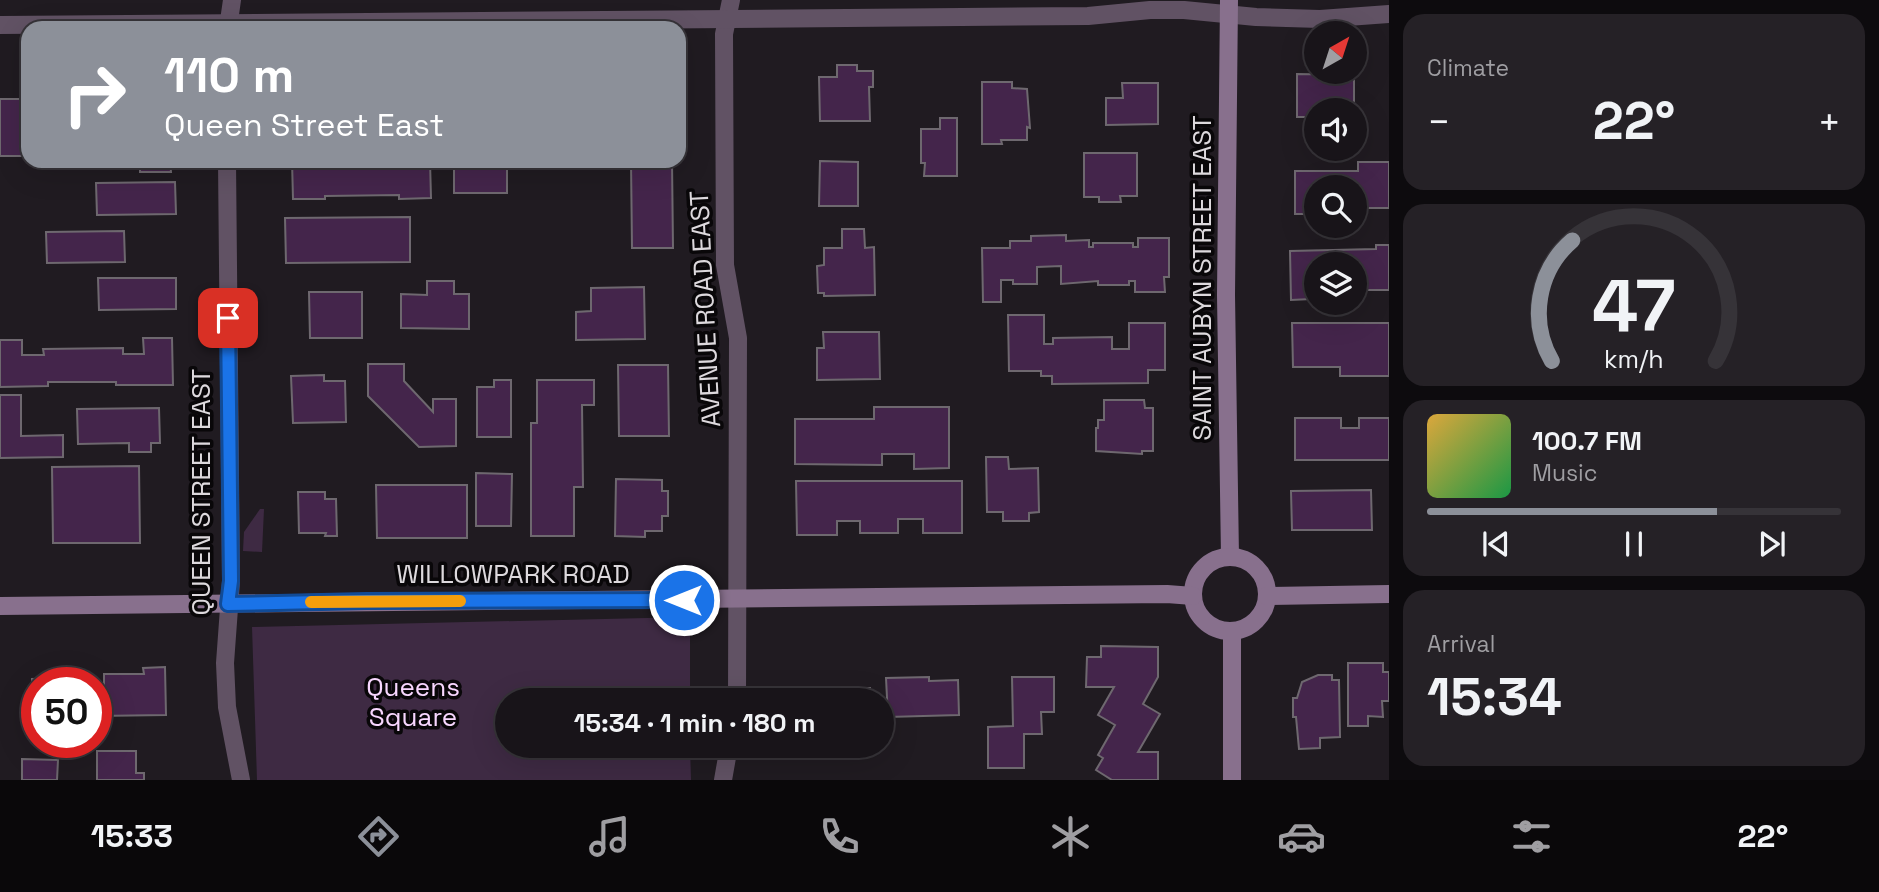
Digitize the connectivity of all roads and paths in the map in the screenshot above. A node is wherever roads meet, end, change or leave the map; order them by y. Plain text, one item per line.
1 (232, 0) edge
2 (731, 0) edge
3 (1229, 7) edge
4 (1389, 14) edge
5 (727, 18) junction
6 (229, 21) edge
7 (514, 21) edge
8 (0, 25) edge
9 (21, 25) edge
10 (227, 168) edge
11 (1230, 557) junction
12 (1389, 594) edge
13 (1193, 596) junction
14 (1267, 596) junction
15 (737, 600) junction
16 (228, 604) junction
17 (0, 606) edge
18 (1232, 631) junction
19 (737, 688) edge
20 (727, 758) edge
21 (241, 780) edge
22 (723, 780) edge
23 (1232, 780) edge

1 - 6 street
2 - 5 street, AVENUE ROAD EAST
3 - 4 street
3 - 5 street
3 - 11 main road, SAINT AUBYN STREET EAST
5 - 7 street
5 - 15 street, AVENUE ROAD EAST
8 - 9 street
10 - 16 street, QUEEN STREET EAST
11 - 13 main road
11 - 14 main road
12 - 14 main road
13 - 15 main road, WILLOWPARK ROAD
13 - 18 main road
14 - 18 main road
15 - 16 main road, WILLOWPARK ROAD
15 - 19 street, AVENUE ROAD EAST
16 - 17 main road, WILLOWPARK ROAD
16 - 21 street, QUEEN STREET EAST
18 - 23 main road
20 - 22 street

